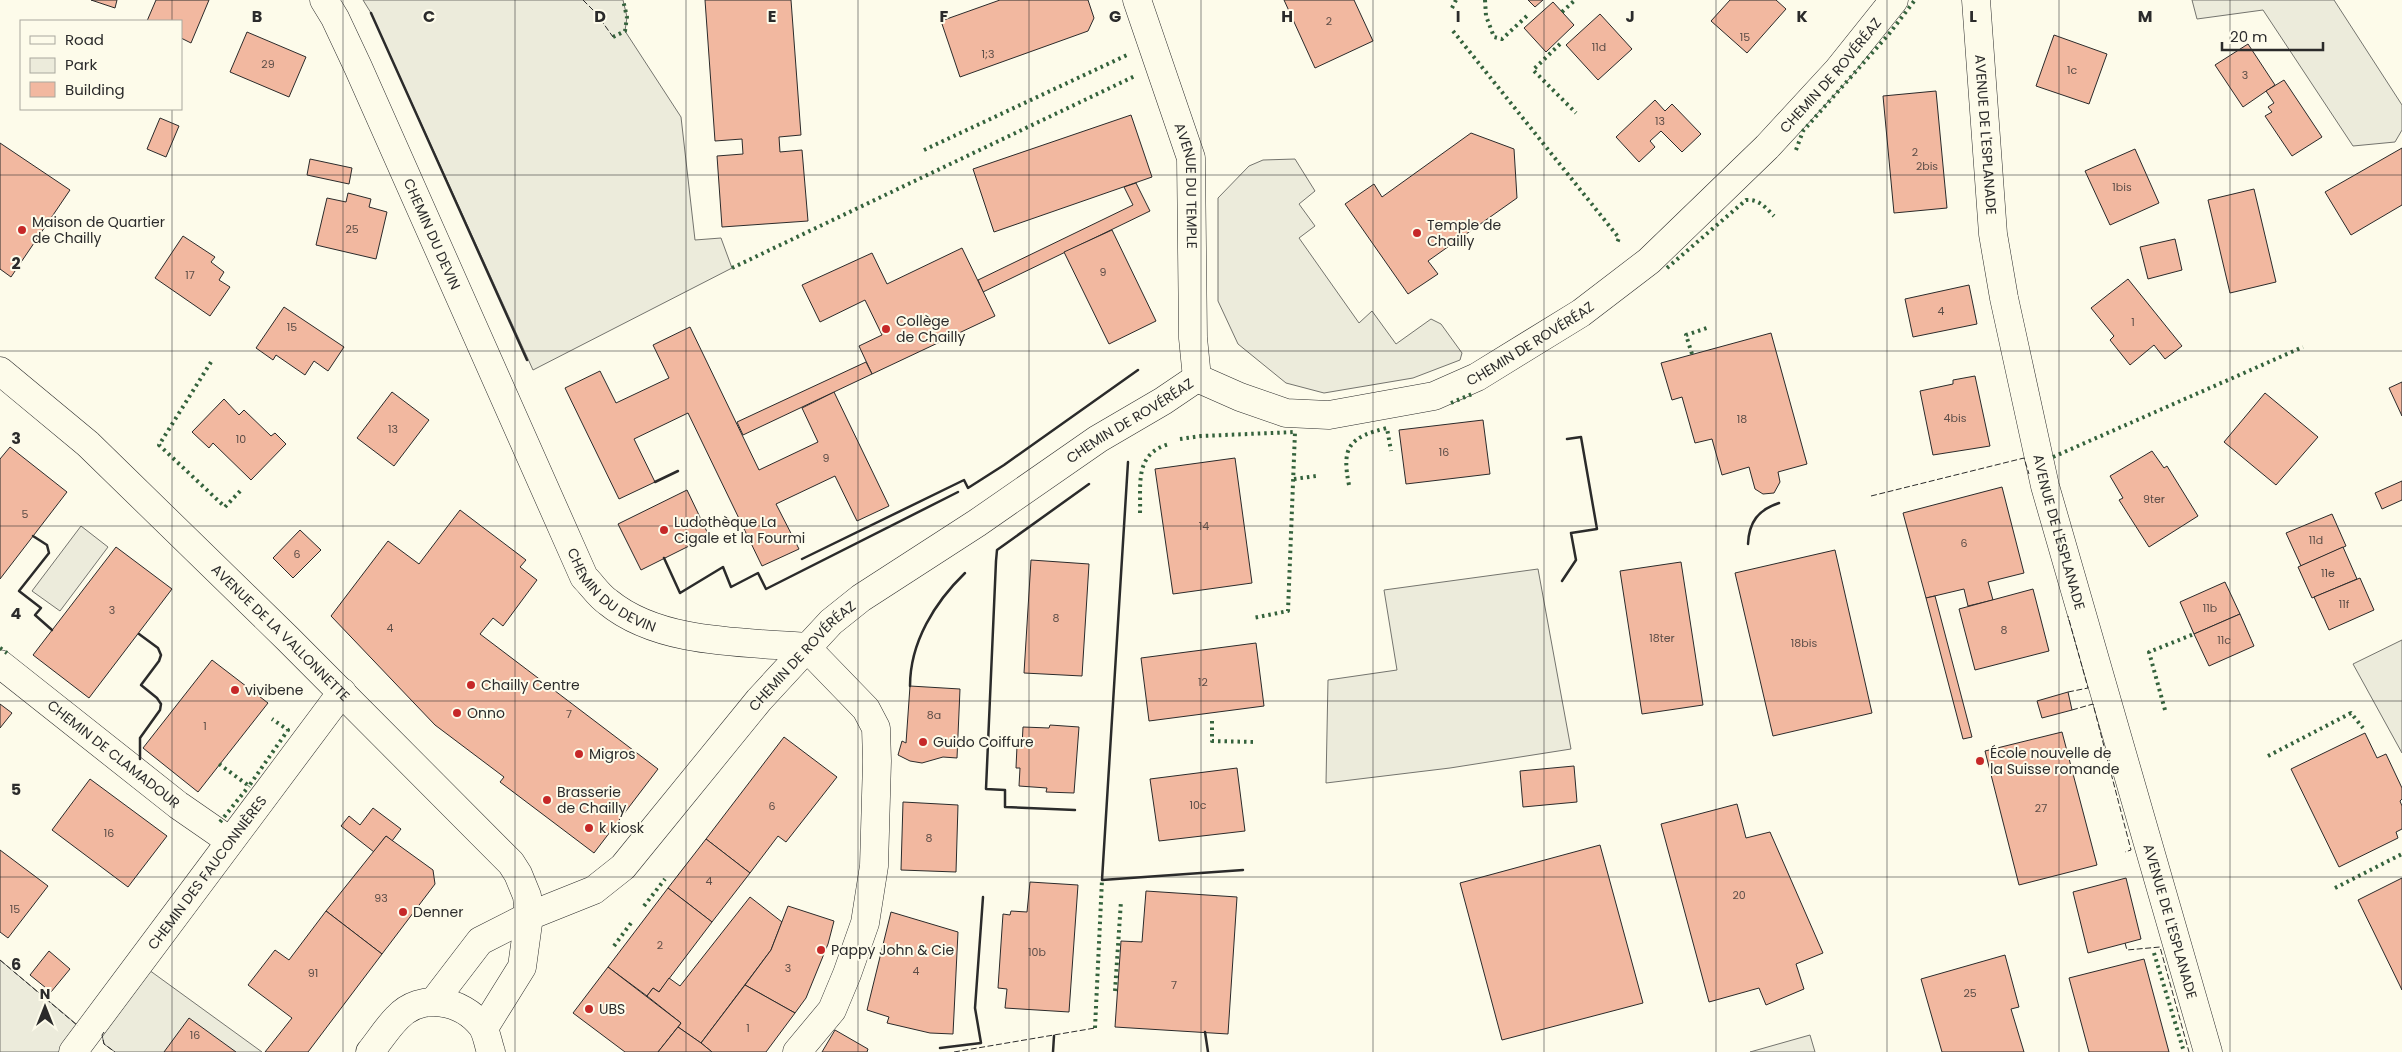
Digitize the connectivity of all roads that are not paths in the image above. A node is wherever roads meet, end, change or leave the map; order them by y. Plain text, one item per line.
1 (324, 0) edge
2 (1137, 0) edge
3 (1894, 0) edge
4 (1976, 0) edge
5 (0, 371) edge
6 (1197, 378) junction
7 (806, 647) junction
8 (0, 664) edge
9 (342, 692) junction
10 (230, 841) junction
11 (529, 916) junction
12 (434, 1001) junction
13 (487, 1040) edge
14 (379, 1046) edge
15 (72, 1052) edge
16 (798, 1052) edge
17 (2208, 1052) edge

1 - 7 street, CHEMIN DU DEVIN
2 - 6 street, AVENUE DU TEMPLE
3 - 6 street, CHEMIN DE ROVÉRÉAZ
4 - 17 street, AVENUE DE L'ESPLANADE
5 - 9 street, AVENUE DE LA VALLONNETTE
6 - 7 street, CHEMIN DE ROVÉRÉAZ
7 - 11 street, CHEMIN DE ROVÉRÉAZ
7 - 16 street
8 - 10 street, CHEMIN DE CLAMADOUR
9 - 10 street, CHEMIN DES FAUCONNIÈRES
9 - 11 street, AVENUE DE LA VALLONNETTE
10 - 15 street, CHEMIN DES FAUCONNIÈRES
11 - 12 street, CHEMIN DE ROVÉRÉAZ
11 - 13 street
12 - 13 street
12 - 14 street

